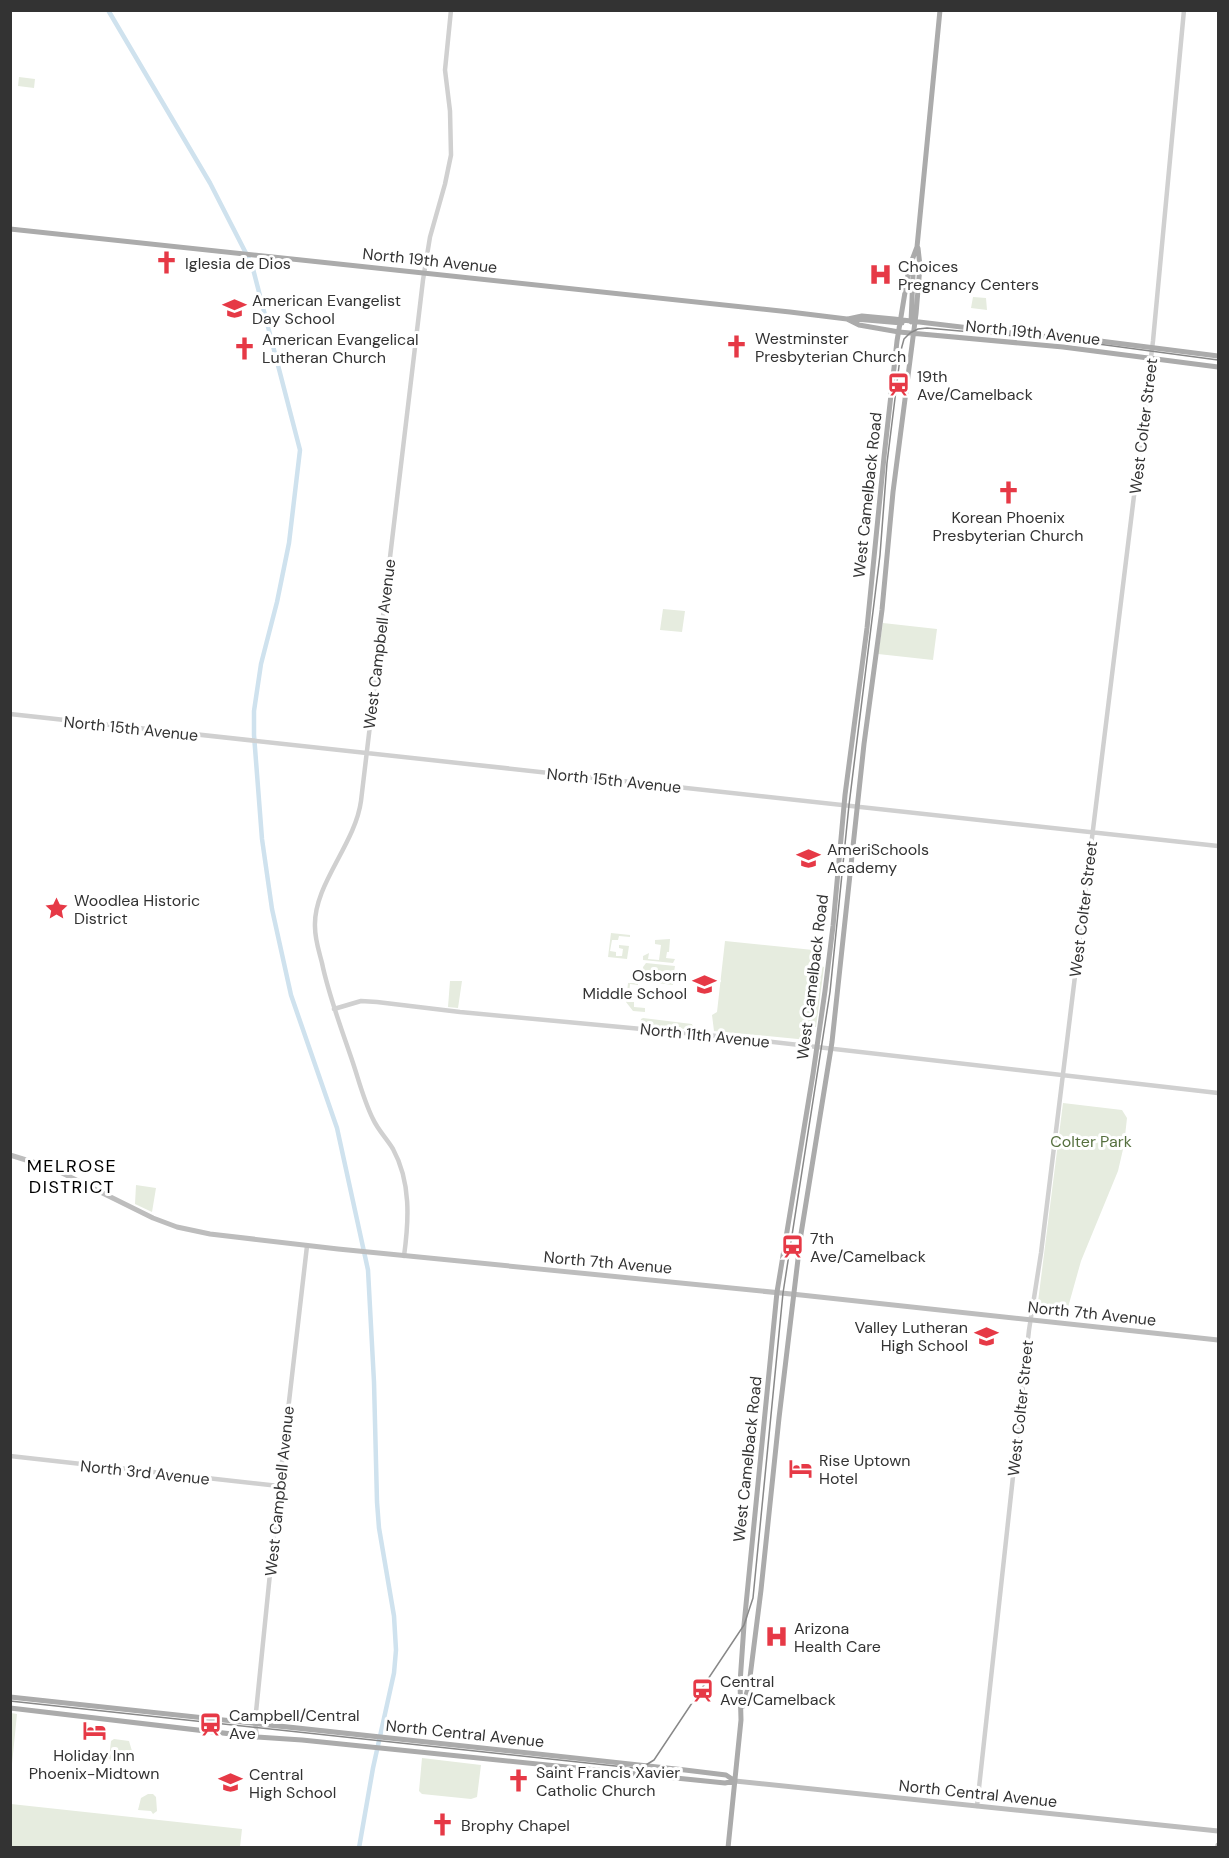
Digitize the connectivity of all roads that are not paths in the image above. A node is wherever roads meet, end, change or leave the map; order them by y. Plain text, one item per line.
1 (451, 10) edge
2 (940, 10) edge
3 (1184, 10) edge
4 (10, 229) edge
5 (917, 247) junction
6 (909, 268) junction
7 (424, 273) junction
8 (847, 319) junction
9 (914, 319) junction
10 (901, 321) junction
11 (914, 331) junction
12 (899, 332) junction
13 (1152, 347) junction
14 (1218, 356) edge
15 (1151, 360) junction
16 (1218, 367) edge
17 (10, 714) edge
18 (367, 753) junction
19 (844, 804) junction
20 (858, 806) junction
21 (1093, 832) junction
22 (1218, 846) edge
23 (334, 1009) junction
24 (817, 1048) junction
25 (831, 1049) junction
26 (1063, 1076) junction
27 (1218, 1093) edge
28 (10, 1155) edge
29 (307, 1246) junction
30 (404, 1256) junction
31 (777, 1292) junction
32 (794, 1294) junction
33 (1031, 1320) junction
34 (1218, 1340) edge
35 (10, 1456) edge
36 (279, 1486) junction
37 (741, 1662) junction
38 (750, 1678) junction
39 (10, 1697) edge
40 (10, 1708) edge
41 (742, 1712) junction
42 (255, 1722) junction
43 (257, 1737) junction
44 (735, 1781) junction
45 (977, 1806) junction
46 (1218, 1831) edge
47 (728, 1848) edge

1 - 7 street, West Campbell Avenue
2 - 5 main road, West Camelback Road
3 - 13 street, West Colter Street
4 - 7 main road, North 19th Avenue
5 - 6 main road, West Camelback Road
5 - 9 main road, West Camelback Road
6 - 9 main road
6 - 10 main road, West Camelback Road
7 - 8 main road, North 19th Avenue
7 - 18 street, West Campbell Avenue
8 - 10 main road, North 19th Avenue
8 - 12 main road, North 19th Avenue
9 - 10 main road, North 19th Avenue
9 - 11 main road, West Camelback Road
9 - 13 main road, North 19th Avenue
10 - 12 main road, West Camelback Road
11 - 12 main road, North 19th Avenue
11 - 15 main road, North 19th Avenue
11 - 20 main road, West Camelback Road
12 - 19 main road, West Camelback Road
13 - 14 main road, North 19th Avenue
13 - 15 street, West Colter Street
15 - 16 main road, North 19th Avenue
15 - 21 street, West Colter Street
17 - 18 street, North 15th Avenue
18 - 19 street, North 15th Avenue
18 - 23 street, West Campbell Avenue
19 - 20 street, North 15th Avenue
19 - 24 main road, West Camelback Road
20 - 21 street, North 15th Avenue
20 - 25 main road, West Camelback Road
21 - 22 street, North 15th Avenue
21 - 26 street, West Colter Street
23 - 24 street, North 11th Avenue
23 - 30 street, West Campbell Avenue
24 - 25 street, North 11th Avenue
24 - 31 main road, West Camelback Road
25 - 26 street, North 11th Avenue
25 - 32 main road, West Camelback Road
26 - 27 street, North 11th Avenue
26 - 33 street, West Colter Street
28 - 29 main road, North 7th Avenue
29 - 30 main road, North 7th Avenue
29 - 36 street, West Campbell Avenue
30 - 31 main road, North 7th Avenue
31 - 32 main road, North 7th Avenue
31 - 37 main road, West Camelback Road
32 - 33 main road, North 7th Avenue
32 - 38 main road, West Camelback Road
33 - 34 main road, North 7th Avenue
33 - 45 street, West Colter Street
35 - 36 street, North 3rd Avenue
36 - 42 street, West Campbell Avenue
37 - 38 main road
37 - 41 main road, West Camelback Road
38 - 41 main road, West Camelback Road
39 - 42 main road, North Central Avenue
40 - 43 main road, North Central Avenue
41 - 44 main road, West Camelback Road
42 - 43 street, West Campbell Avenue
42 - 44 main road, North Central Avenue
43 - 44 main road, North Central Avenue
44 - 45 main road, North Central Avenue
44 - 47 main road, West Camelback Road
45 - 46 main road, North Central Avenue

